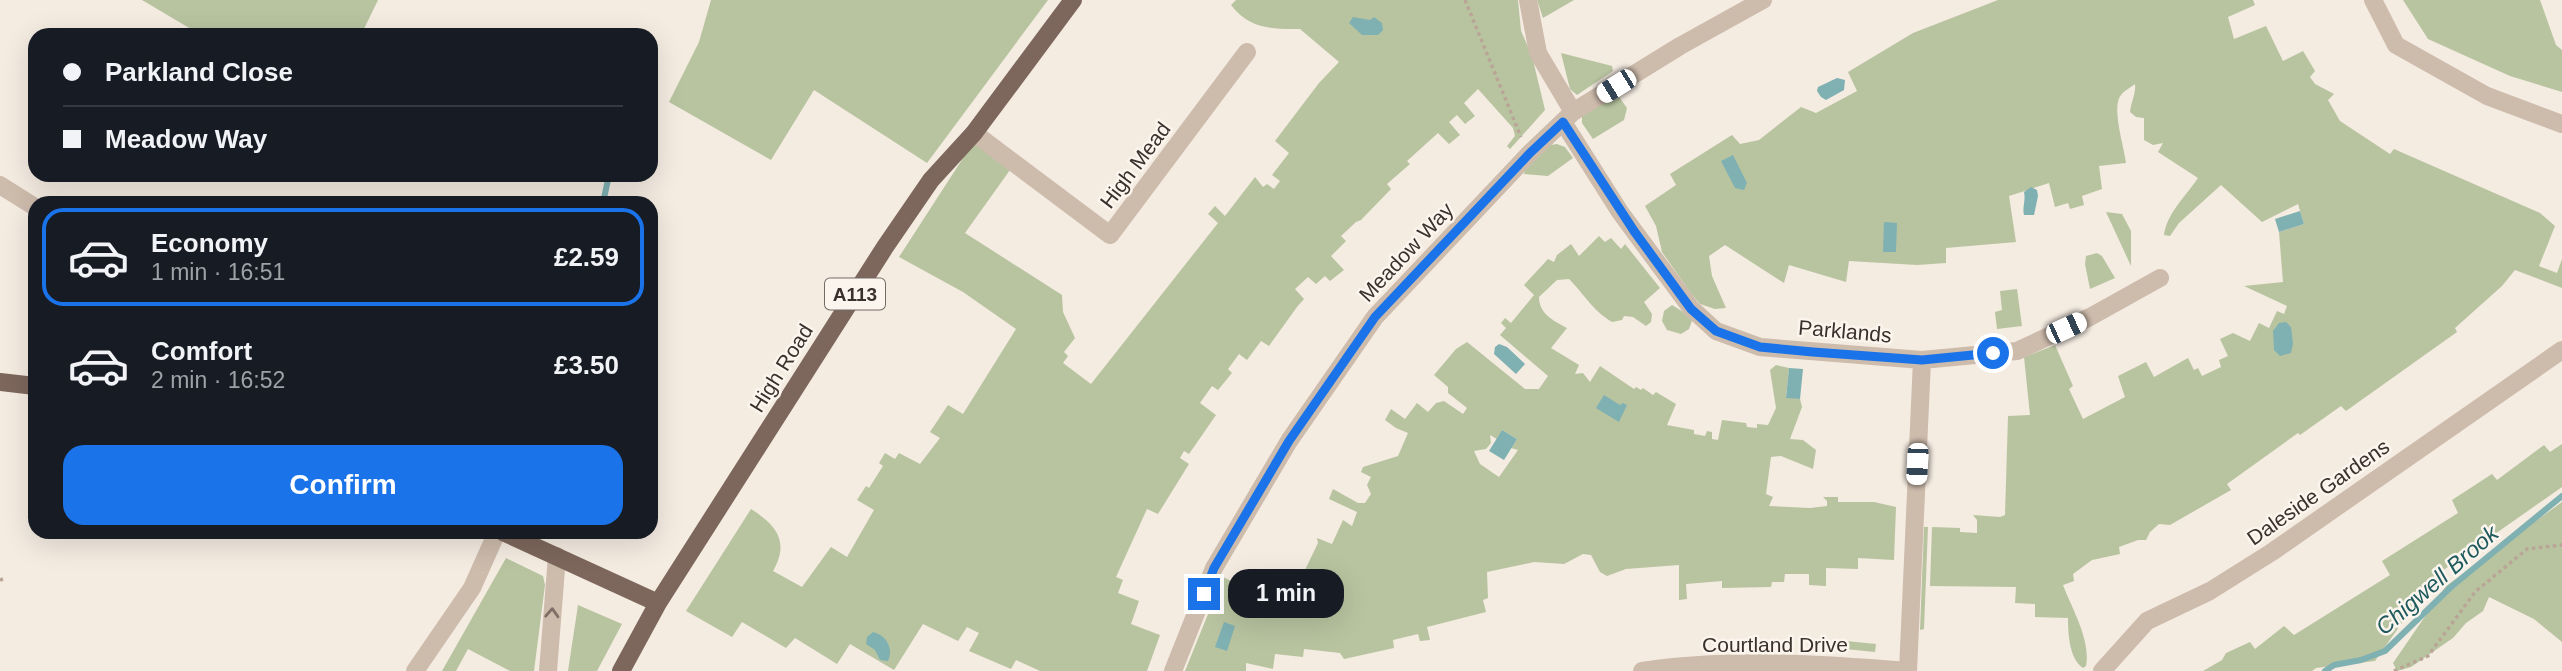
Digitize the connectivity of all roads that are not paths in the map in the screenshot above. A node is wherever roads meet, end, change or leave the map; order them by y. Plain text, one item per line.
1 (1073, 0) edge
2 (1528, 0) edge
3 (1763, 0) edge
4 (2373, 0) edge
5 (1247, 52) dead end
6 (1568, 117) junction
7 (2562, 124) edge
8 (974, 132) junction
9 (0, 185) edge
10 (28, 203) edge
11 (2160, 278) dead end
12 (2562, 350) edge
13 (1922, 360) junction
14 (0, 382) edge
15 (28, 386) edge
16 (494, 539) edge
17 (519, 539) edge
18 (557, 556) junction
19 (658, 603) junction
20 (415, 671) edge
21 (548, 671) edge
22 (621, 671) edge
23 (1173, 671) edge
24 (1642, 671) edge
25 (1908, 671) edge
26 (2102, 671) edge

1 - 8 main road, High Road / A113
2 - 6 street, Parklands
3 - 6 street, Meadow Way
4 - 7 street
5 - 8 street, High Mead
6 - 13 street, Parklands
6 - 23 street, Meadow Way
8 - 19 main road, High Road / A113
9 - 10 street
11 - 13 street, Parklands
12 - 26 street, Daleside Gardens
13 - 25 street
14 - 15 main road
16 - 20 street
17 - 18 main road
18 - 19 main road
21 -> 18 street
19 - 22 main road, High Road / A113
24 - 25 street, Courtland Drive

